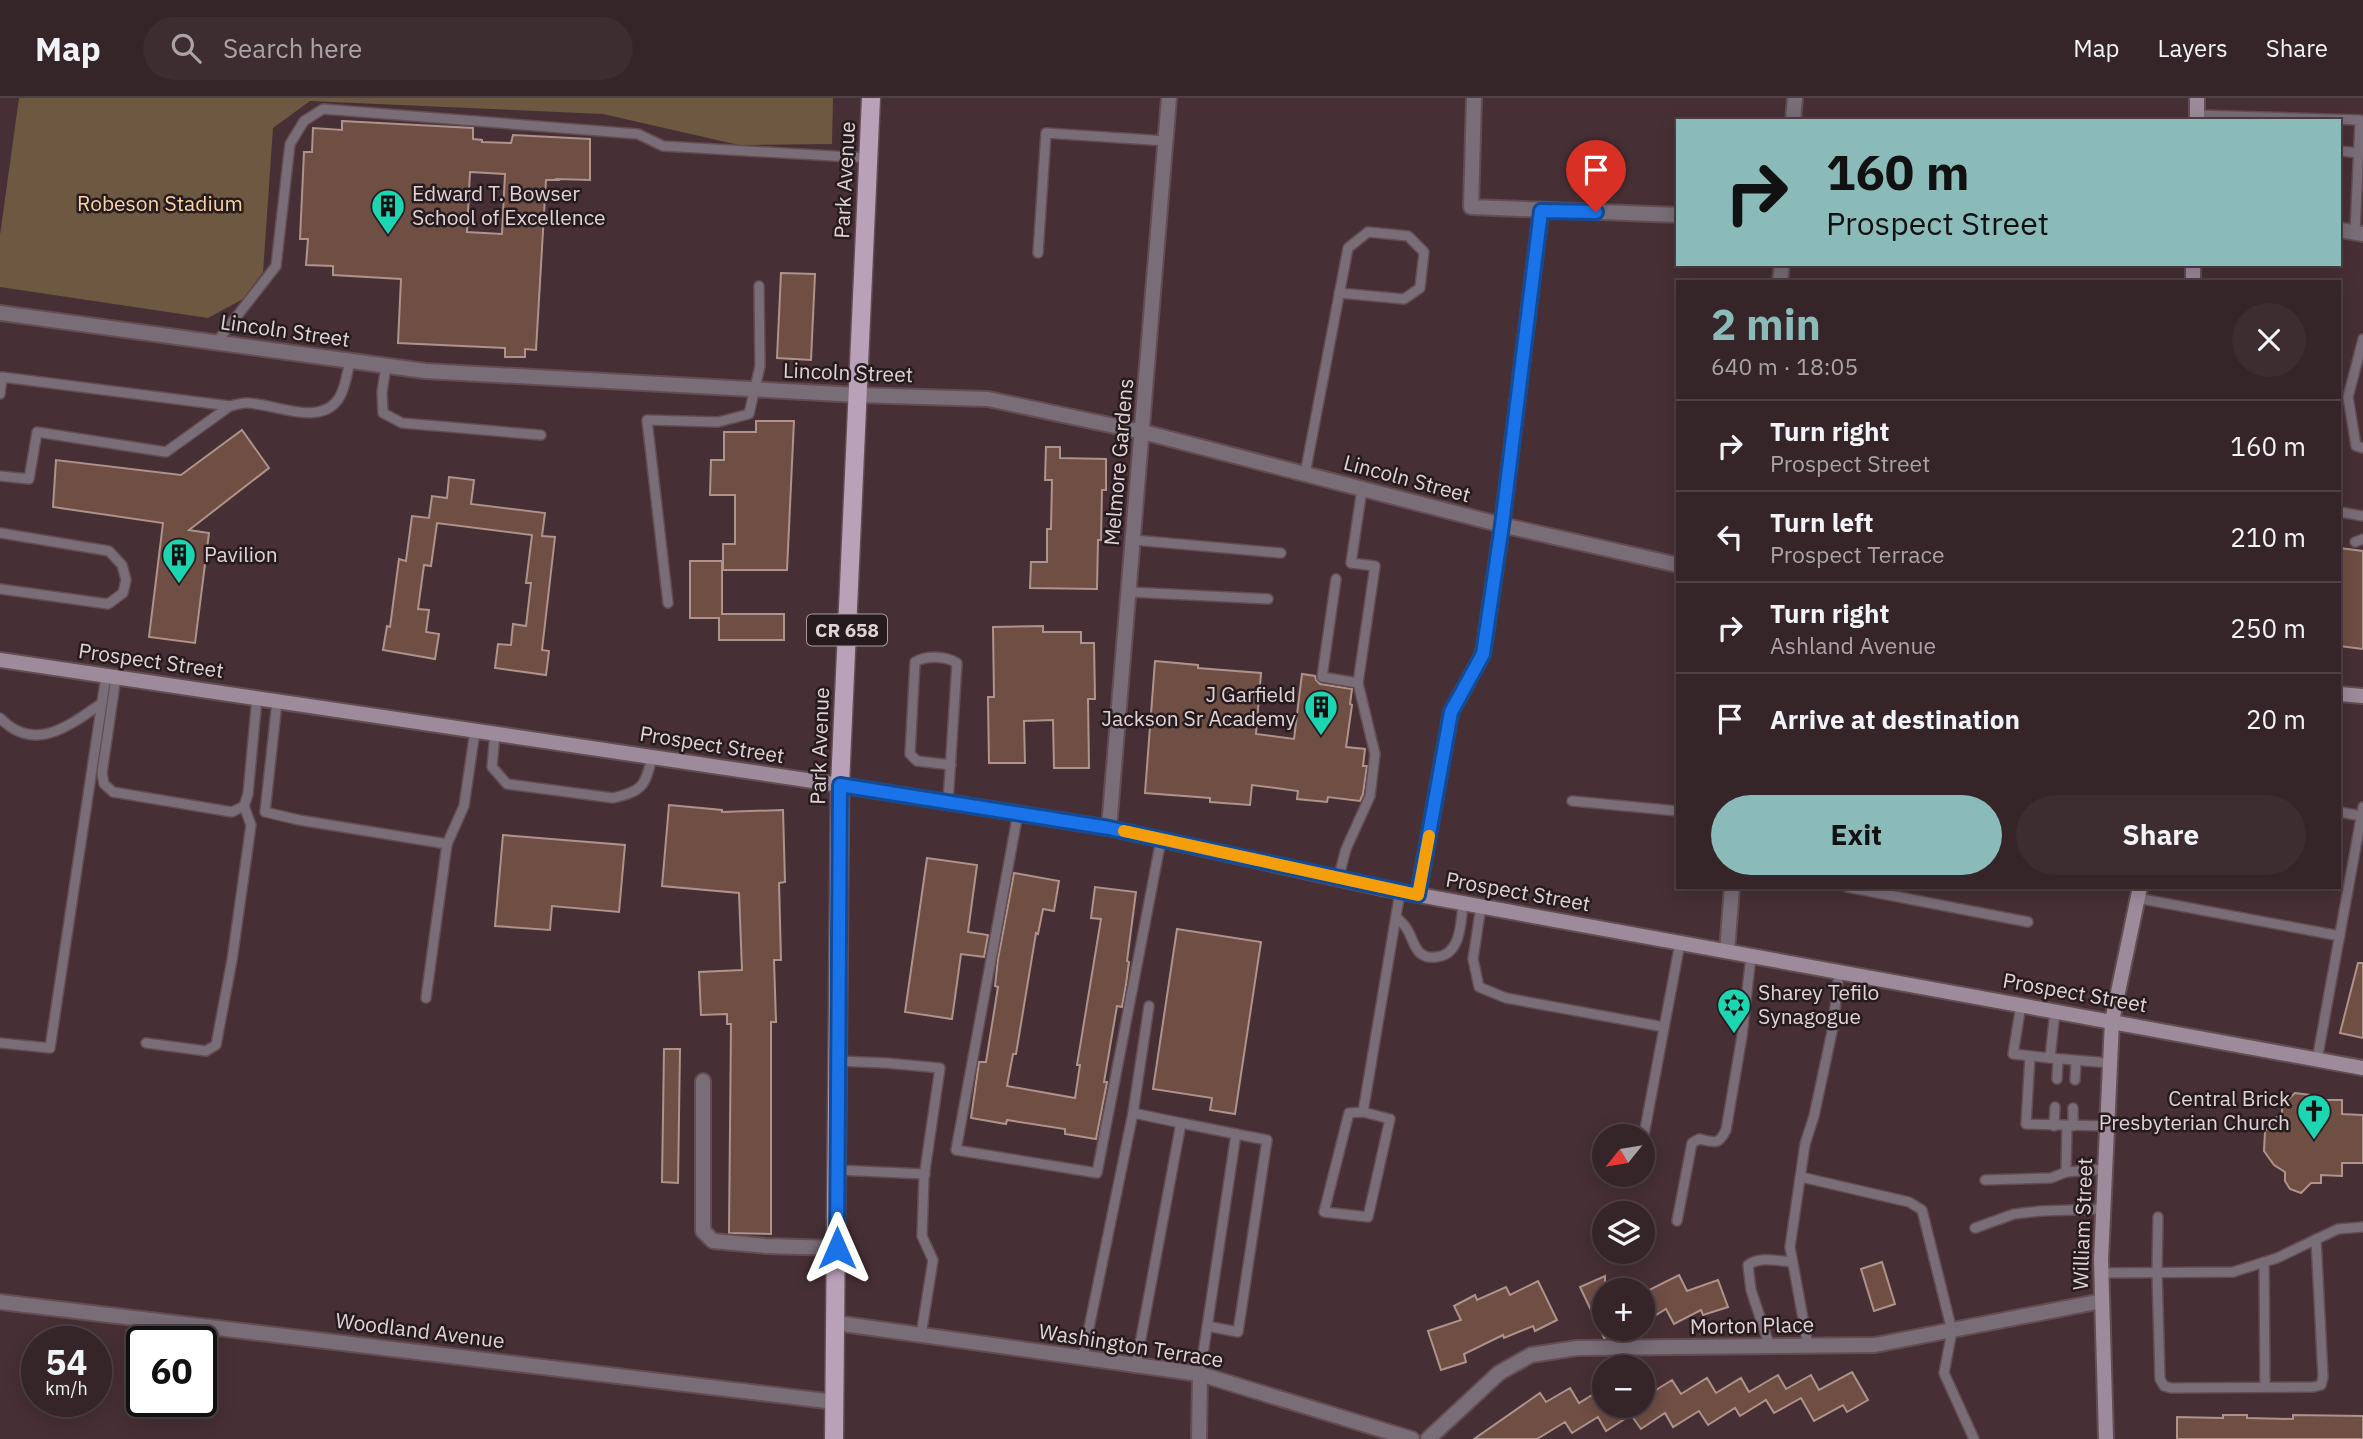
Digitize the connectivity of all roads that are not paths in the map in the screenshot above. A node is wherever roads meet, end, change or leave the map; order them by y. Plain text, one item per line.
1 (1169, 98) edge
2 (1474, 98) edge
3 (1795, 98) edge
4 (2197, 98) edge
5 (867, 99) edge
6 (2197, 118) edge
7 (1793, 119) edge
8 (2278, 119) edge
9 (2341, 120) edge
10 (1166, 141) junction
11 (2341, 151) edge
12 (2359, 153) junction
13 (868, 158) junction
14 (1541, 211) junction
15 (1676, 215) edge
16 (2341, 230) edge
17 (2359, 233) edge
18 (1038, 253) dead end
19 (759, 286) dead end
20 (1339, 293) junction
21 (0, 313) edge
22 (2363, 339) edge
23 (216, 343) junction
24 (350, 361) junction
25 (386, 366) junction
26 (755, 389) junction
27 (0, 394) edge
28 (858, 395) junction
29 (230, 406) junction
30 (1143, 432) junction
31 (541, 435) dead end
32 (2363, 448) edge
33 (1305, 474) junction
34 (0, 476) edge
35 (1362, 489) junction
36 (2341, 512) edge
37 (2363, 516) edge
38 (1502, 525) junction
39 (0, 533) edge
40 (1134, 540) junction
41 (1281, 553) dead end
42 (1676, 565) edge
43 (1336, 579) dead end
44 (0, 589) edge
45 (1130, 592) junction
46 (1268, 599) dead end
47 (668, 603) dead end
48 (0, 660) edge
49 (111, 677) junction
50 (1359, 683) junction
51 (2341, 694) edge
52 (2363, 696) edge
53 (257, 698) junction
54 (277, 702) junction
55 (102, 703) junction
56 (0, 718) edge
57 (475, 731) junction
58 (495, 733) junction
59 (652, 757) junction
60 (951, 765) junction
61 (840, 785) junction
62 (1572, 801) dead end
63 (948, 803) junction
64 (244, 806) junction
65 (1676, 811) edge
66 (2341, 812) edge
67 (2362, 812) edge
68 (1018, 813) junction
69 (1109, 828) junction
70 (1161, 839) junction
71 (447, 844) junction
72 (1338, 878) junction
73 (1732, 889) edge
74 (1857, 889) edge
75 (1400, 892) junction
76 (2138, 893) edge
77 (1418, 895) junction
78 (1463, 903) junction
79 (1481, 906) junction
80 (1396, 917) junction
81 (2028, 922) dead end
82 (2340, 936) junction
83 (1680, 943) junction
84 (1727, 951) junction
85 (1751, 956) junction
86 (1839, 972) junction
87 (426, 998) dead end
88 (2021, 1005) junction
89 (1149, 1006) dead end
90 (2055, 1012) junction
91 (2112, 1021) junction
92 (1664, 1027) junction
93 (0, 1043) edge
94 (146, 1043) dead end
95 (2030, 1056) junction
96 (2054, 1058) junction
97 (2317, 1060) junction
98 (838, 1061) junction
99 (2076, 1061) junction
100 (2110, 1063) junction
101 (2363, 1068) edge
102 (2057, 1079) dead end
103 (2075, 1080) dead end
104 (703, 1081) dead end
105 (2055, 1107) dead end
106 (2073, 1108) dead end
107 (1363, 1112) junction
108 (1133, 1113) junction
109 (1181, 1123) junction
110 (1646, 1124) edge
111 (2054, 1126) junction
112 (2070, 1126) junction
113 (2108, 1126) junction
114 (1236, 1134) junction
115 (2106, 1169) junction
116 (837, 1170) junction
117 (2066, 1172) junction
118 (925, 1174) junction
119 (1801, 1177) junction
120 (1986, 1180) dead end
121 (2104, 1209) junction
122 (2158, 1217) dead end
123 (1676, 1221) dead end
124 (2363, 1227) edge
125 (1975, 1228) dead end
126 (2316, 1240) junction
127 (837, 1248) junction
128 (1792, 1262) junction
129 (2264, 1262) junction
130 (2157, 1272) junction
131 (2101, 1273) junction
132 (2102, 1301) junction
133 (0, 1302) edge
134 (836, 1324) junction
135 (1207, 1326) junction
136 (1952, 1331) junction
137 (921, 1335) junction
138 (1808, 1346) junction
139 (1770, 1347) junction
140 (1084, 1352) junction
141 (1136, 1365) junction
142 (1200, 1374) junction
143 (2265, 1386) junction
144 (835, 1402) junction
145 (834, 1439) edge
146 (1199, 1439) edge
147 (1412, 1439) edge
148 (1428, 1439) edge
149 (1974, 1439) edge
150 (2106, 1439) edge

1 - 10 street, Melmore Gardens
2 - 14 street
3 - 7 street
4 - 6 street
5 - 13 main road, Park Avenue / CR 658
6 - 8 lane
9 - 12 lane
10 - 18 lane
10 - 30 street, Melmore Gardens
11 - 12 lane
12 - 17 lane
13 - 23 lane
13 - 28 main road, Park Avenue / CR 658
14 - 15 street
14 - 38 street
16 - 17 street
19 - 26 lane
20 - 20 lane
20 - 33 lane
21 - 23 street, Lincoln Street
22 - 32 lane
23 - 24 street, Lincoln Street
24 - 25 street, Lincoln Street
24 - 29 lane
25 - 26 street, Lincoln Street
25 - 31 lane
26 - 28 street, Lincoln Street
26 - 47 lane
27 - 29 lane
28 - 30 street, Lincoln Street
28 - 61 main road, Park Avenue / CR 658
29 - 34 lane
30 - 33 street, Lincoln Street
30 - 40 street, Melmore Gardens
33 - 35 street, Lincoln Street
35 - 38 street, Lincoln Street
35 - 50 lane
36 - 37 lane
38 - 42 street, Lincoln Street
38 - 77 street
39 - 44 lane
40 - 41 lane
40 - 45 street, Melmore Gardens
43 - 50 lane
45 - 46 lane
45 - 69 street, Melmore Gardens
48 - 49 street, Prospect Street
49 - 53 street, Prospect Street
49 - 55 lane
49 - 64 lane
50 - 72 lane
51 - 52 street
53 - 54 street, Prospect Street
53 - 64 lane
54 - 57 street, Prospect Street
54 - 71 lane
55 - 56 lane
55 - 93 lane
57 - 58 street, Prospect Street
57 - 71 lane
58 - 59 street, Prospect Street
58 - 59 lane
59 - 61 street, Prospect Street
60 - 60 lane
60 - 63 lane
61 - 63 street, Prospect Street
61 - 98 main road, Park Avenue / CR 658
62 - 65 lane
63 - 68 street, Prospect Street
64 - 94 lane
66 - 67 lane
67 - 82 lane
68 - 69 street, Prospect Street
68 - 70 lane
69 - 70 street, Prospect Street
70 - 72 street, Prospect Street
71 - 87 lane
72 - 75 street, Prospect Street
73 - 84 street
74 - 81 lane
75 - 77 street, Prospect Street
75 - 80 lane
76 - 82 lane
76 - 91 street, William Street
77 - 78 street, Prospect Street
78 - 79 street, Prospect Street
78 - 80 lane
79 - 83 street, Prospect Street
79 - 92 lane
80 - 107 lane
82 - 97 lane
83 - 84 street, Prospect Street
83 - 92 lane
84 - 85 street, Prospect Street
85 - 86 street, Prospect Street
85 - 123 lane
86 - 88 street, Prospect Street
86 - 119 lane
88 - 90 street, Prospect Street
88 - 95 lane
89 - 108 lane
90 - 91 street, Prospect Street
90 - 96 lane
91 - 97 street, Prospect Street
91 - 100 street, William Street
92 - 110 lane
95 - 96 lane
95 - 111 lane
96 - 99 lane
96 - 102 lane
97 - 101 street, Prospect Street
98 - 116 main road, Park Avenue / CR 658
98 - 118 lane
99 - 100 lane
99 - 103 lane
100 - 113 street, William Street
104 - 127 street
105 - 111 lane
106 - 112 lane
107 - 107 lane
108 - 109 lane
108 - 140 lane
109 - 114 lane
109 - 141 lane
111 - 112 lane
112 - 113 lane
112 - 117 lane
113 - 115 street, William Street
114 - 135 lane
114 - 135 lane
115 - 117 lane
115 - 121 street, William Street
116 - 118 lane
116 - 127 main road, Park Avenue / CR 658
117 - 120 lane
118 - 137 lane
119 - 128 lane
119 - 136 lane
121 - 125 lane
121 - 131 street, William Street
122 - 130 lane
124 - 126 lane
126 - 129 lane
126 - 143 lane
127 - 134 main road, Park Avenue / CR 658
128 - 138 lane
128 - 139 lane
129 - 130 lane
129 - 143 lane
130 - 131 lane
130 - 143 lane
131 - 132 street, William Street
132 - 136 street, Morton Place
132 - 150 street, William Street
133 - 144 street, Woodland Avenue
134 - 137 street, Washington Terrace
134 - 144 main road, Park Avenue / CR 658
135 - 142 lane
136 - 138 street, Morton Place
136 - 149 lane
137 - 140 street, Washington Terrace
138 - 139 street, Morton Place
139 - 148 street, Morton Place
140 - 141 street, Washington Terrace
141 - 142 street, Washington Terrace
142 - 146 street
142 - 147 street, Washington Terrace
144 - 145 main road, Park Avenue / CR 658

